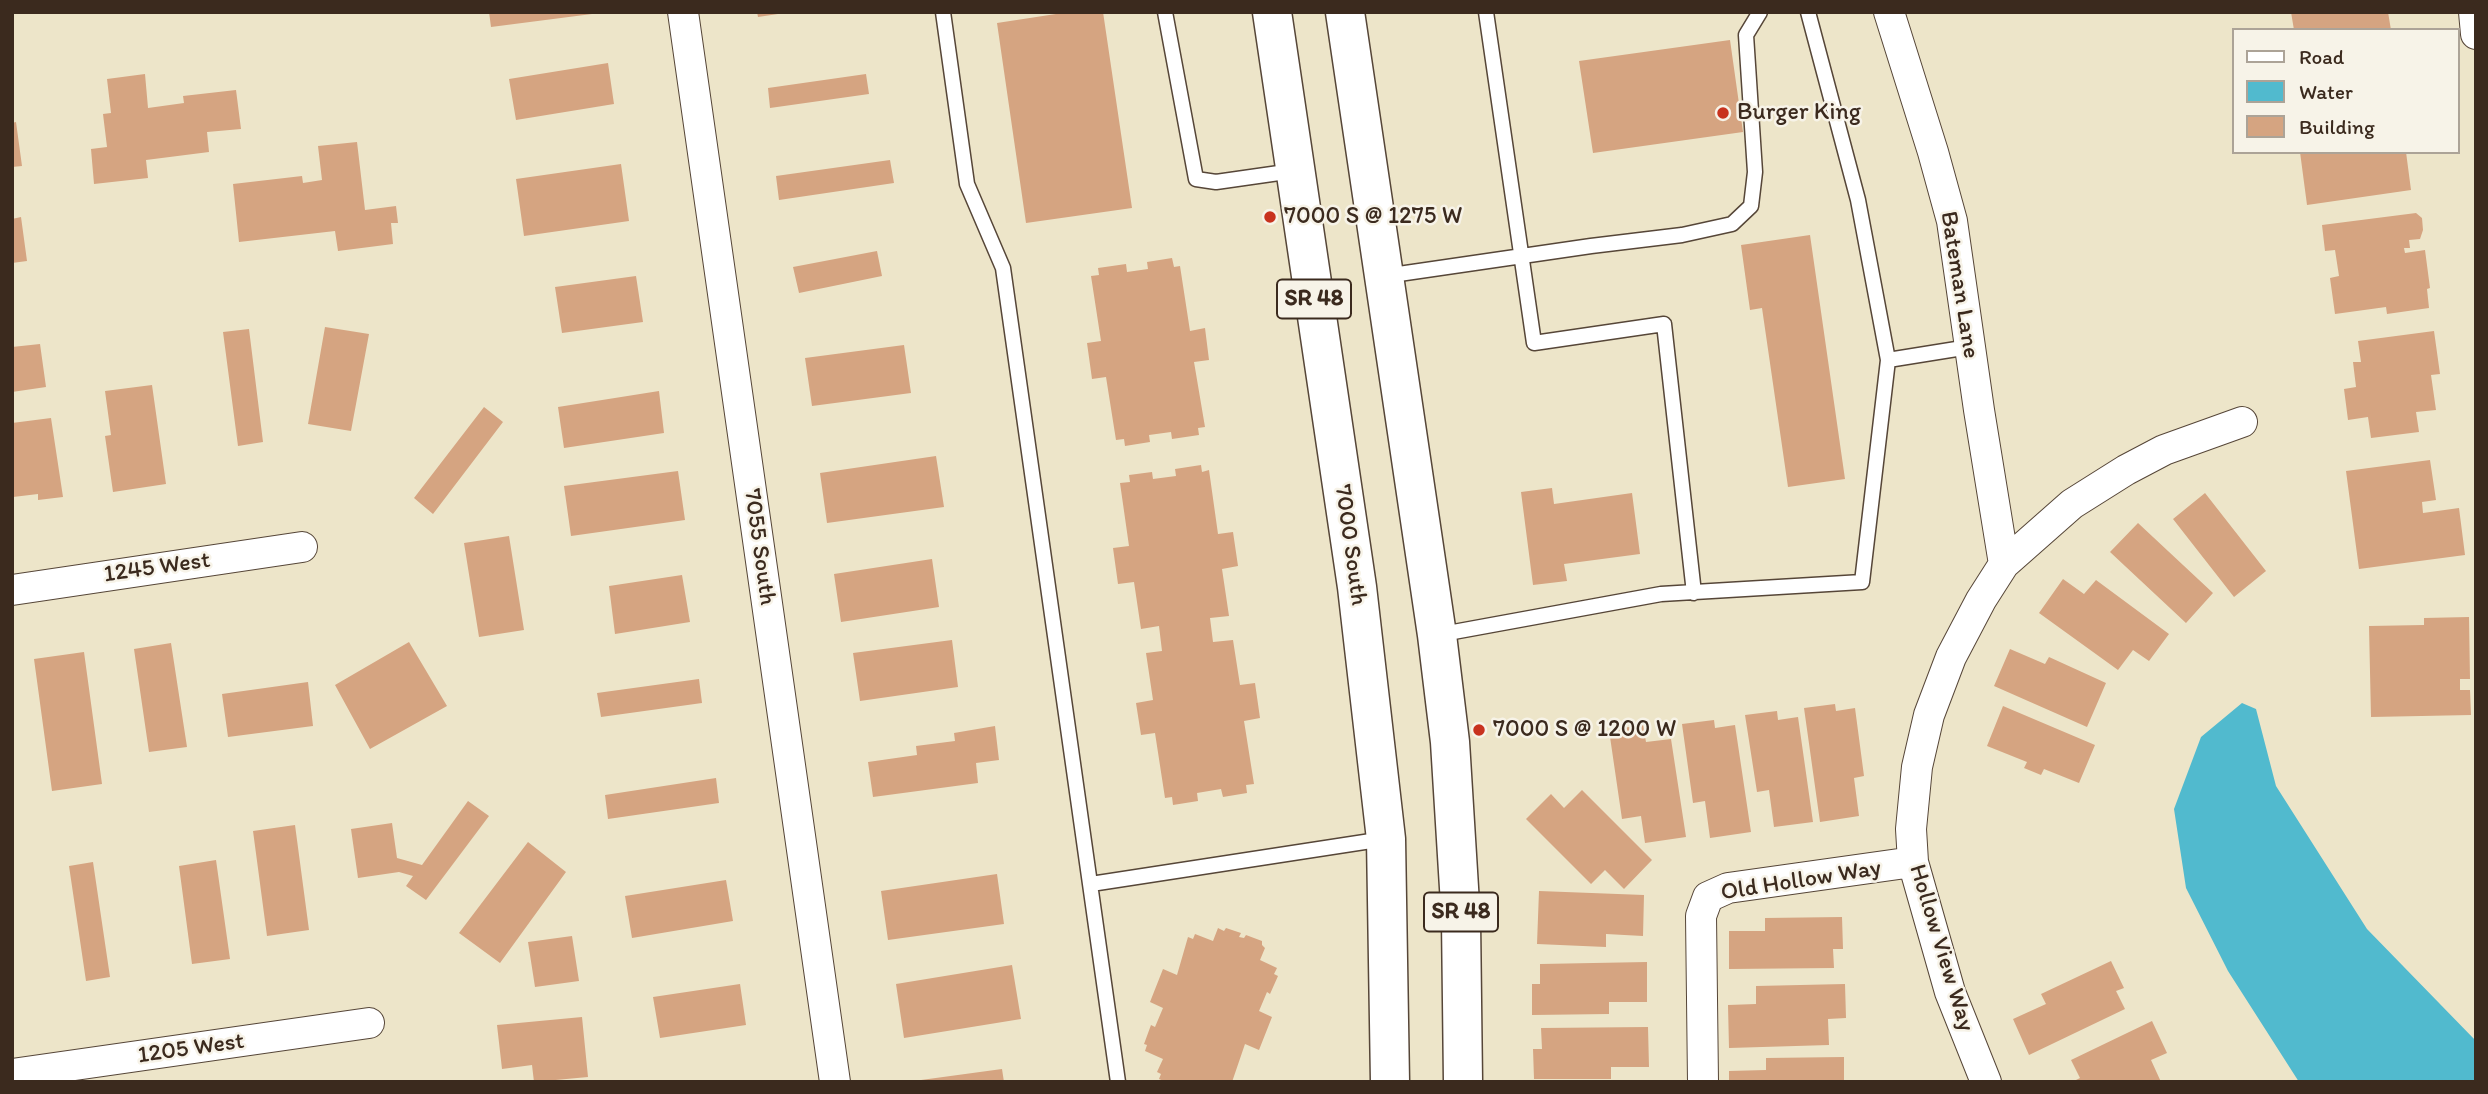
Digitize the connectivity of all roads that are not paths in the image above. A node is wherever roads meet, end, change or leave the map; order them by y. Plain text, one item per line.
1 (683, 12) edge
2 (943, 12) edge
3 (1165, 12) edge
4 (1272, 12) edge
5 (1345, 12) edge
6 (1486, 12) edge
7 (1760, 12) edge
8 (1808, 12) edge
9 (1889, 12) edge
10 (2474, 12) edge
11 (2476, 34) edge
12 (1295, 171) junction
13 (1522, 256) junction
14 (1384, 277) junction
15 (1969, 347) junction
16 (1888, 360) junction
17 (2242, 422) dead end
18 (302, 547) dead end
19 (2004, 564) junction
20 (12, 590) edge
21 (1694, 593) junction
22 (1437, 635) junction
23 (1386, 839) junction
24 (1913, 862) junction
25 (1091, 884) junction
26 (369, 1023) dead end
27 (12, 1074) edge
28 (835, 1082) edge
29 (1118, 1082) edge
30 (1390, 1082) edge
31 (1462, 1082) edge
32 (1703, 1082) edge
33 (1986, 1082) edge

1 - 28 street, 7055 South
2 - 25 lane
3 - 12 lane
4 - 12 main road, 7000 South / SR 48
5 - 14 main road, SR 48
6 - 13 lane
7 - 13 lane
8 - 16 lane
9 - 15 street, Bateman Lane
10 - 11 street
12 - 23 main road, 7000 South / SR 48
13 - 14 lane
13 - 21 lane
14 - 22 main road, SR 48
15 - 16 lane
15 - 19 street, Bateman Lane
16 - 21 lane
17 - 19 street, Hollow View Way
18 - 20 street, 1245 West
19 - 24 street, Hollow View Way
21 - 22 lane
22 - 31 main road, SR 48
23 - 25 lane
23 - 30 main road, 7000 South / SR 48
24 - 32 street, Old Hollow Way
24 - 33 street, Hollow View Way
25 - 29 lane
26 - 27 street, 1205 West

